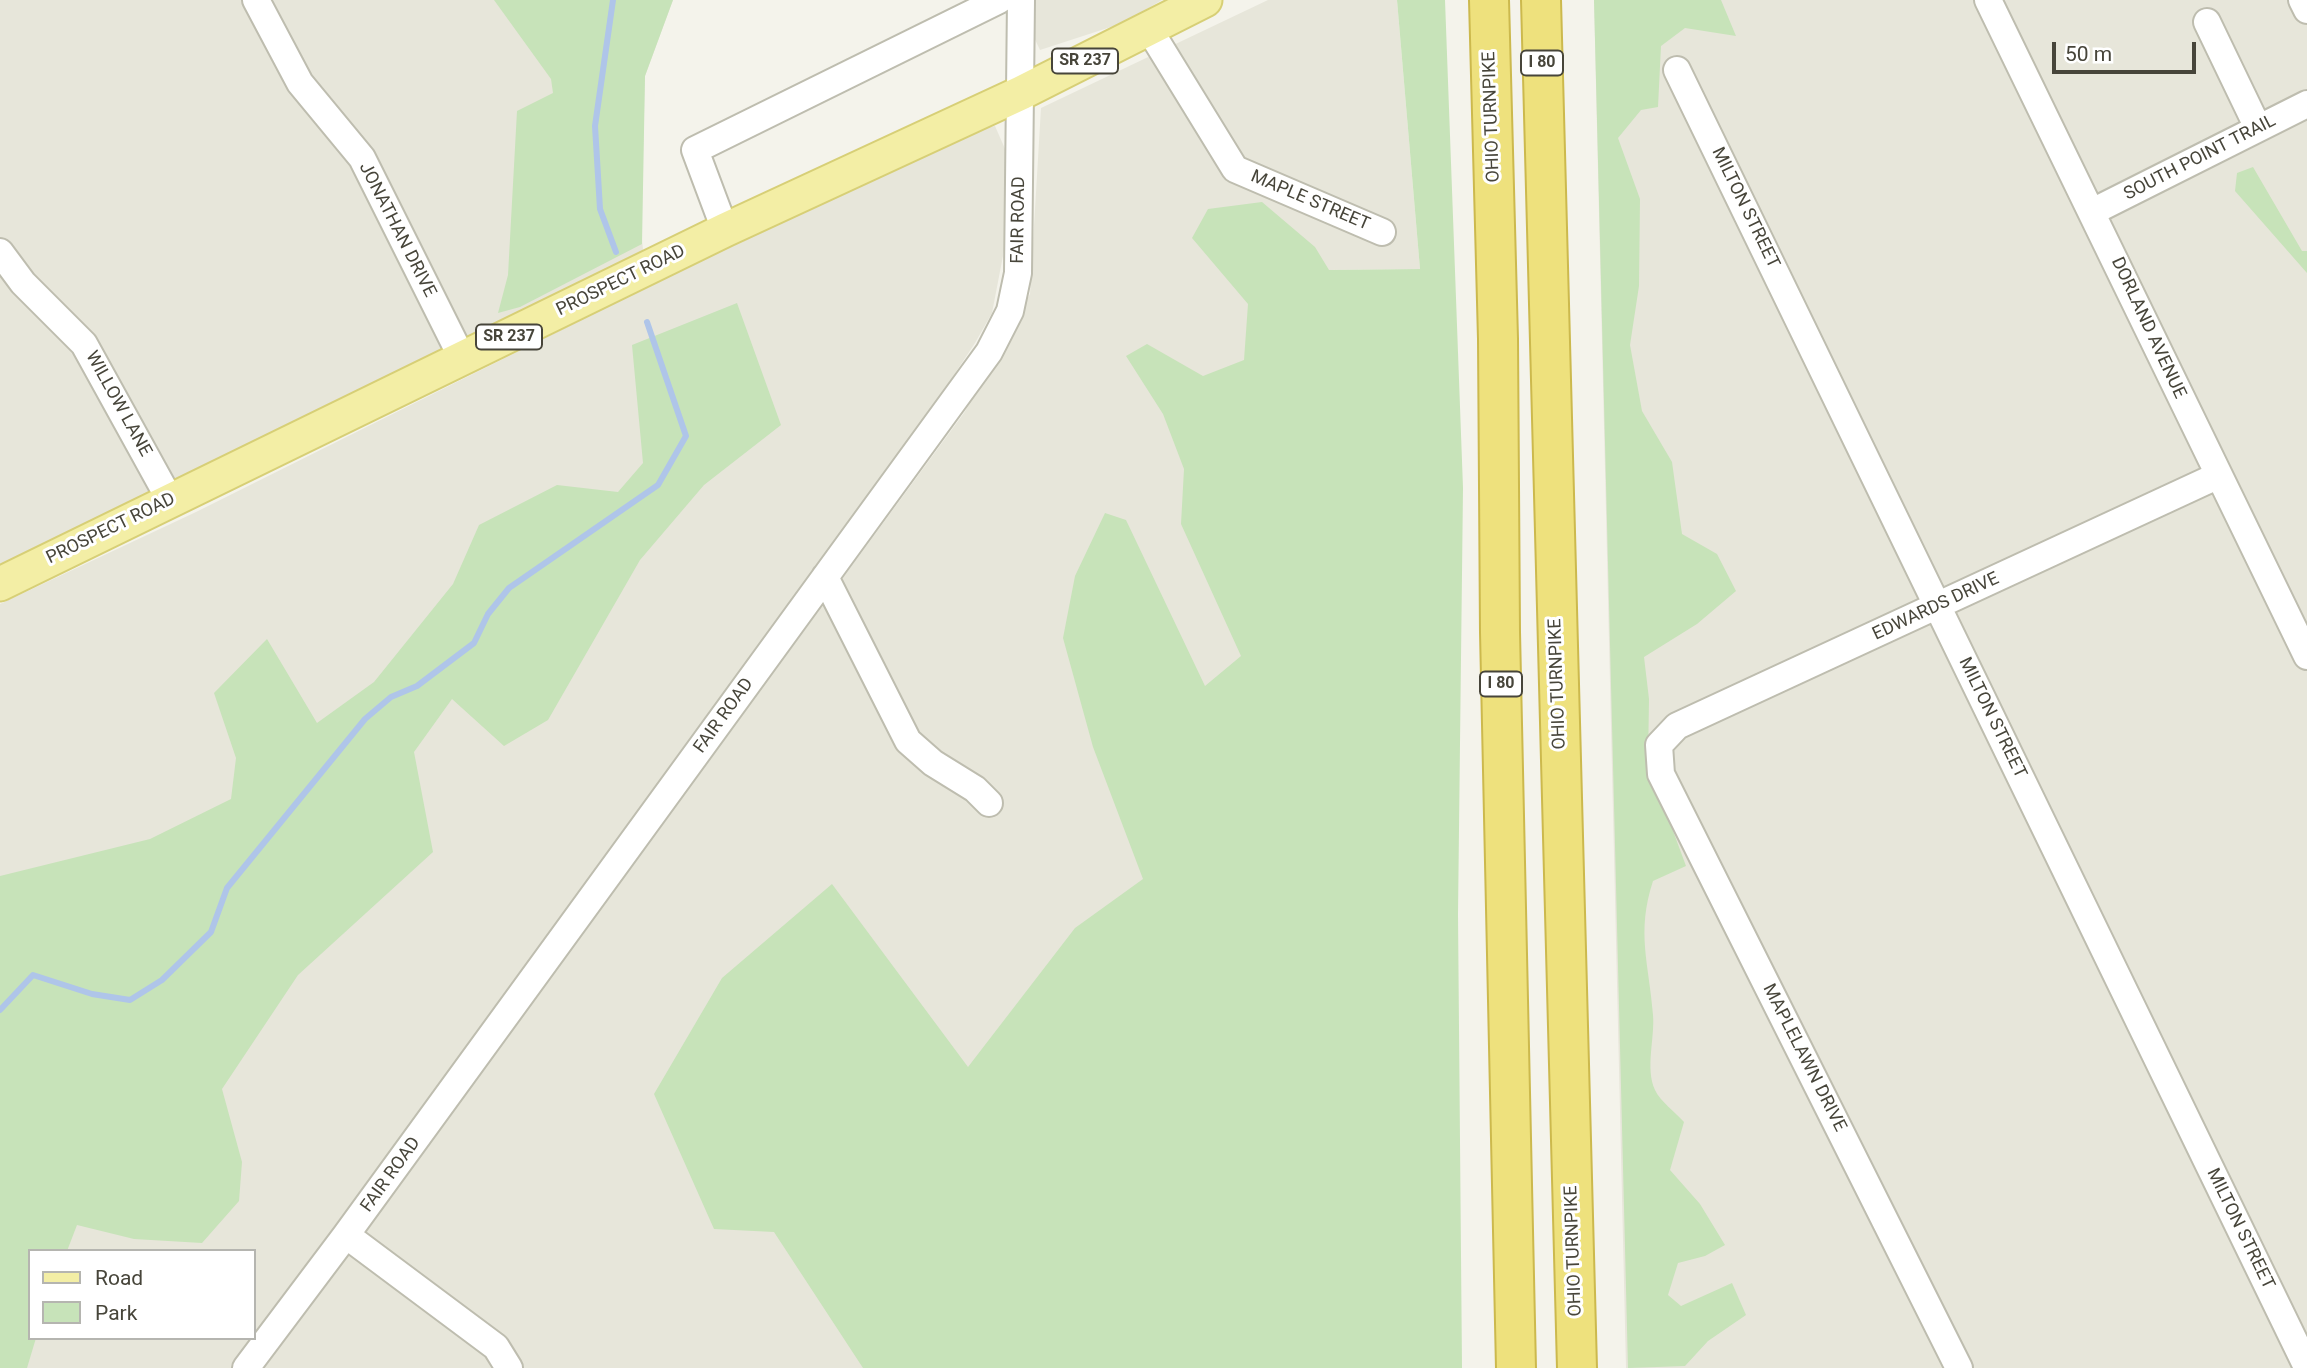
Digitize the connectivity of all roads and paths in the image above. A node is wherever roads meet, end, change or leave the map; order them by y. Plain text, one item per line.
1 (256, 0) edge
2 (999, 0) edge
3 (1021, 0) edge
4 (1205, 0) edge
5 (1489, 0) edge
6 (1541, 0) edge
7 (1988, 0) edge
8 (2302, 0) edge
9 (2307, 10) edge
10 (2207, 22) dead end
11 (1149, 29) junction
12 (1678, 70) dead end
13 (1021, 93) junction
14 (2307, 104) edge
15 (2258, 128) junction
16 (2092, 212) junction
17 (725, 230) junction
18 (1382, 232) dead end
19 (0, 252) edge
20 (463, 360) junction
21 (2217, 476) junction
22 (170, 500) junction
23 (825, 577) junction
24 (0, 584) edge
25 (1938, 607) junction
26 (2307, 656) edge
27 (1659, 745) joint
28 (989, 803) dead end
29 (346, 1235) junction
30 (2307, 1367) edge
31 (246, 1368) edge
32 (509, 1368) edge
33 (1516, 1368) edge
34 (1577, 1368) edge
35 (1959, 1368) edge

1 - 20 street, JONATHAN DRIVE
2 - 17 street
3 - 13 street, FAIR ROAD
4 - 11 main road, PROSPECT ROAD / SR 237
5 - 33 highway, OHIO TURNPIKE / I 80
6 - 34 highway, OHIO TURNPIKE / I 80
7 - 16 street, DORLAND AVENUE
8 - 9 street
10 - 15 street
11 - 13 main road, PROSPECT ROAD / SR 237
11 - 18 street, MAPLE STREET
12 - 25 street, MILTON STREET
13 - 17 main road, PROSPECT ROAD / SR 237
13 - 23 street, FAIR ROAD
14 - 15 street, SOUTH POINT TRAIL
15 - 16 street, SOUTH POINT TRAIL
16 - 21 street, DORLAND AVENUE
17 - 20 main road, PROSPECT ROAD / SR 237
19 - 22 street, WILLOW LANE
20 - 22 main road, PROSPECT ROAD / SR 237
21 - 25 street, EDWARDS DRIVE
21 - 26 street, DORLAND AVENUE
22 - 24 main road, PROSPECT ROAD / SR 237
23 - 28 street
23 - 29 street, FAIR ROAD
25 - 27 street, EDWARDS DRIVE
25 - 30 street, MILTON STREET
27 - 35 street, MAPLELAWN DRIVE
29 - 31 street, FAIR ROAD
29 - 32 street

